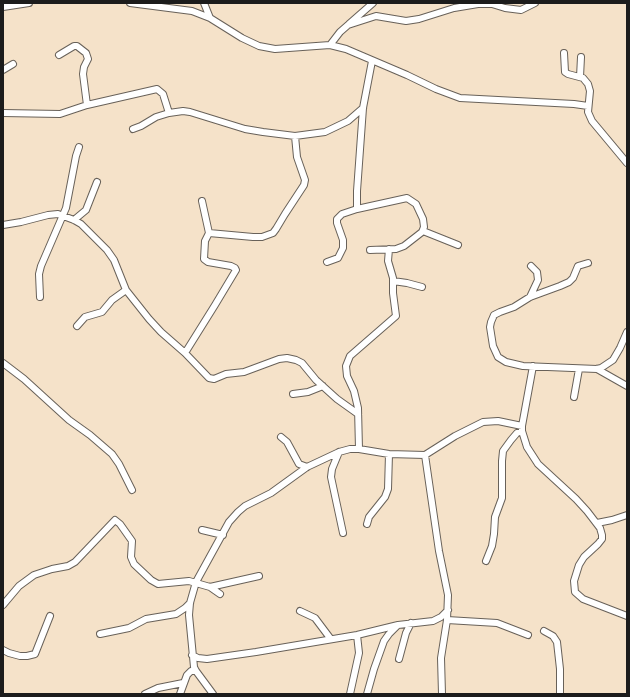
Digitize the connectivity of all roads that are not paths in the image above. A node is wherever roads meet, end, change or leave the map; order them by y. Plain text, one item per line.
1 (29, 3) edge
2 (130, 3) edge
3 (204, 3) edge
4 (373, 3) edge
5 (535, 3) edge
6 (147, 4) edge
7 (3, 7) edge
8 (210, 18) junction
9 (348, 25) junction
10 (330, 45) junction
11 (564, 53) dead end
12 (59, 55) dead end
13 (581, 57) dead end
14 (372, 61) junction
15 (13, 64) dead end
16 (3, 70) edge
17 (580, 77) junction
18 (87, 105) junction
19 (588, 106) junction
20 (363, 108) junction
21 (3, 113) edge
22 (169, 113) junction
23 (133, 129) dead end
24 (295, 136) junction
25 (79, 147) dead end
26 (627, 163) edge
27 (97, 182) dead end
28 (202, 201) dead end
29 (357, 209) junction
30 (64, 216) junction
31 (74, 220) junction
32 (3, 225) edge
33 (423, 231) junction
34 (209, 233) junction
35 (458, 245) dead end
36 (389, 249) junction
37 (370, 250) dead end
38 (327, 262) dead end
39 (588, 264) dead end
40 (531, 266) dead end
41 (393, 281) junction
42 (422, 287) dead end
43 (126, 290) junction
44 (40, 297) dead end
45 (530, 297) junction
46 (77, 326) dead end
47 (627, 332) edge
48 (625, 343) edge
49 (185, 353) junction
50 (3, 363) edge
51 (533, 366) junction
52 (579, 369) junction
53 (597, 369) junction
54 (323, 386) junction
55 (627, 386) edge
56 (293, 394) dead end
57 (574, 397) dead end
58 (358, 414) junction
59 (522, 428) junction
60 (282, 437) dead end
61 (359, 449) junction
62 (339, 452) junction
63 (389, 454) junction
64 (425, 455) junction
65 (307, 468) junction
66 (132, 490) dead end
67 (627, 515) edge
68 (597, 523) junction
69 (367, 524) dead end
70 (202, 530) dead end
71 (343, 533) dead end
72 (223, 535) junction
73 (486, 561) dead end
74 (259, 576) dead end
75 (196, 582) junction
76 (210, 587) junction
77 (220, 594) dead end
78 (190, 602) junction
79 (3, 604) edge
80 (448, 610) junction
81 (300, 611) dead end
82 (50, 616) dead end
83 (627, 616) edge
84 (447, 620) junction
85 (411, 623) junction
86 (398, 624) junction
87 (544, 631) dead end
88 (100, 634) dead end
89 (357, 635) junction
90 (528, 635) dead end
91 (330, 638) junction
92 (3, 650) edge
93 (192, 655) junction
94 (399, 659) dead end
95 (196, 672) junction
96 (183, 683) junction
97 (145, 694) edge
98 (180, 694) edge
99 (213, 694) edge
100 (350, 694) edge
101 (367, 694) edge
102 (442, 694) edge
103 (560, 694) edge

1 - 7 street
2 - 6 street
3 - 8 street
4 - 9 street
5 - 9 street
6 - 8 street
8 - 10 street
9 - 10 street
10 - 14 street
11 - 17 street
12 - 18 street
13 - 17 street
14 - 19 street
14 - 20 street
15 - 16 street
17 - 19 street
18 - 21 street
18 - 22 street
19 - 26 street
20 - 24 street
20 - 29 street
22 - 23 street
22 - 24 street
24 - 34 street
25 - 30 street
27 - 31 street
28 - 34 street
29 - 33 street
29 - 38 street
30 - 31 street
30 - 32 street
30 - 44 street
31 - 43 street
33 - 35 street
33 - 36 street
34 - 49 street
36 - 37 street
36 - 41 street
39 - 45 street
40 - 45 street
41 - 42 street
41 - 58 street
43 - 46 street
43 - 49 street
45 - 51 street
47 - 48 street
48 - 53 street
49 - 54 street
50 - 66 street
51 - 52 street
51 - 59 street
52 - 53 street
52 - 57 street
53 - 55 street
54 - 56 street
54 - 58 street
58 - 61 street
59 - 64 street
59 - 68 street
59 - 73 street
60 - 65 street
61 - 62 street
61 - 63 street
62 - 65 street
62 - 71 street
63 - 64 street
63 - 69 street
64 - 80 street
65 - 72 street
67 - 68 street
68 - 83 street
70 - 72 street
72 - 75 street
74 - 76 street
75 - 76 street
75 - 78 street
75 - 79 street
76 - 77 street
78 - 88 street
78 - 93 street
80 - 84 street
80 - 85 street
81 - 91 street
82 - 92 street
84 - 90 street
84 - 102 street
85 - 86 street
85 - 94 street
86 - 89 street
86 - 101 street
87 - 103 street
89 - 91 street
89 - 100 street
91 - 93 street
93 - 95 street
95 - 96 street
95 - 99 street
96 - 97 street
96 - 98 street

